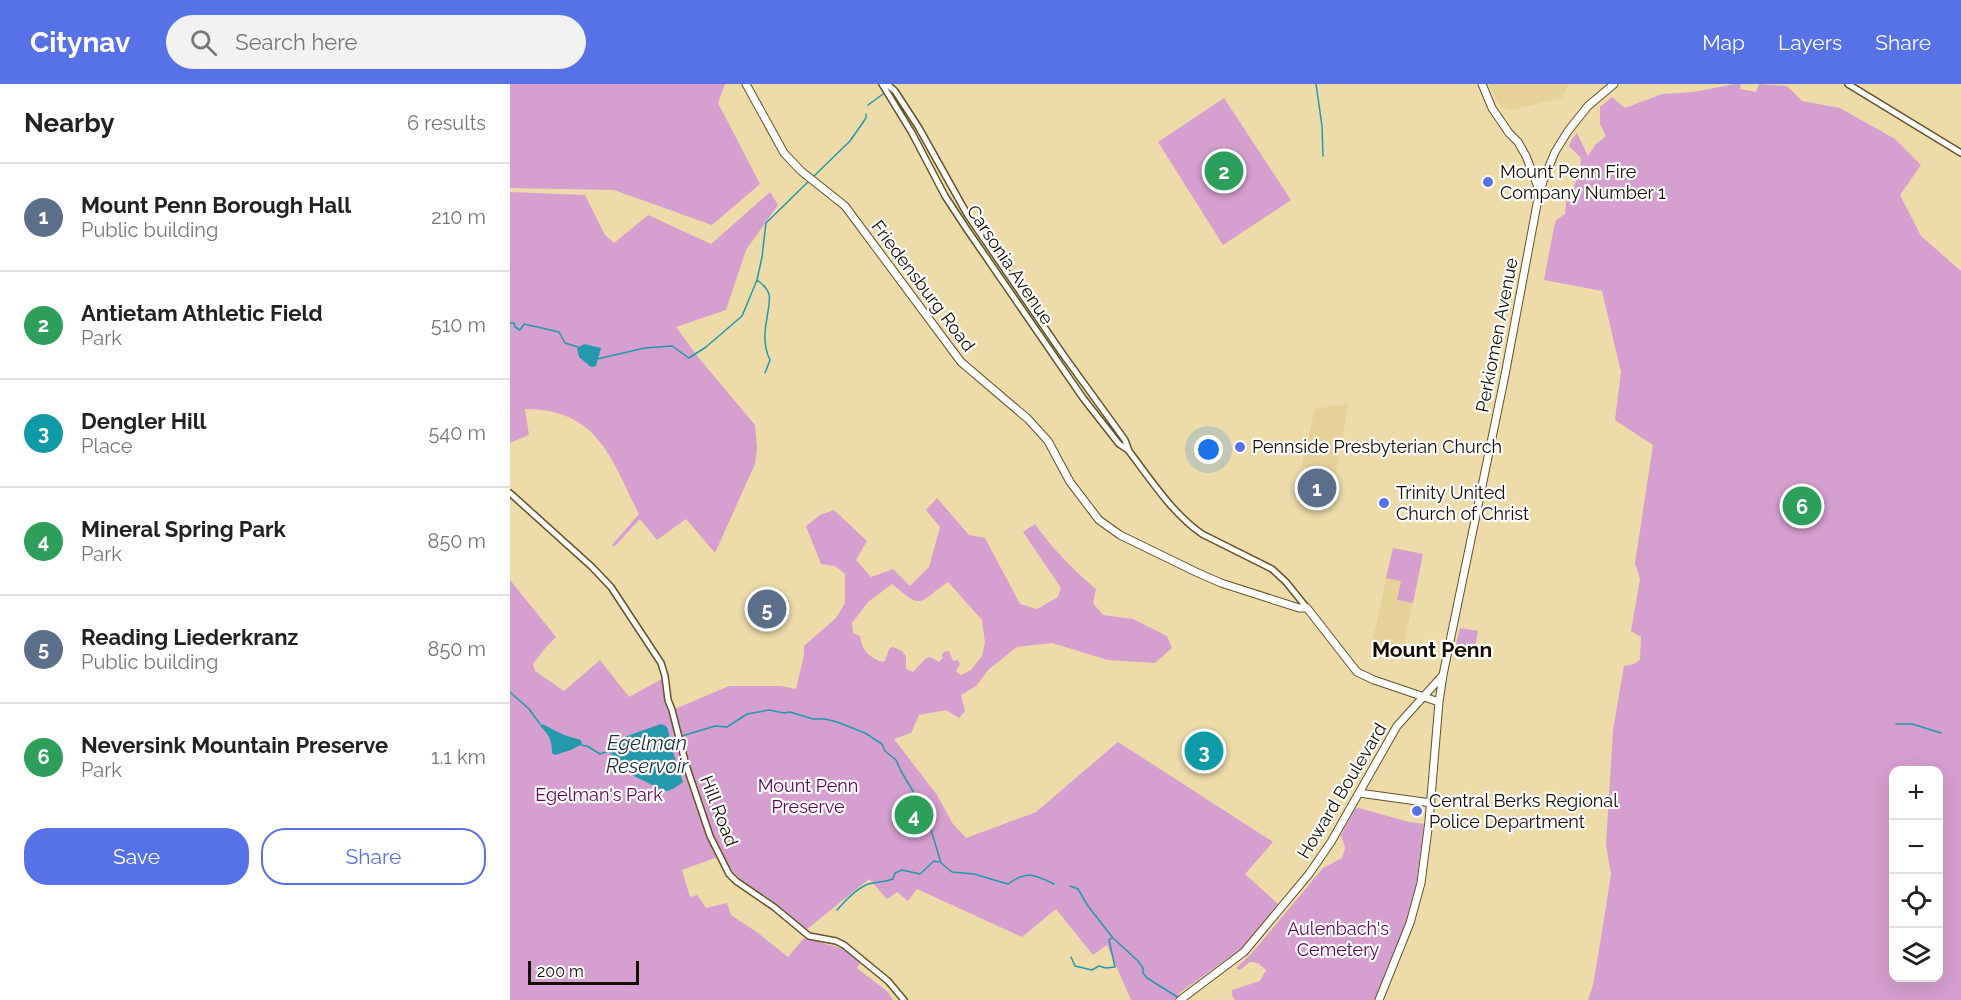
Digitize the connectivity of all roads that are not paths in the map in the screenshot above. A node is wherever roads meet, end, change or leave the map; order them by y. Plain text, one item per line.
1 (746, 84) edge
2 (882, 84) edge
3 (887, 84) edge
4 (1482, 84) edge
5 (1614, 84) edge
6 (1848, 84) edge
7 (1961, 153) edge
8 (1540, 192) junction
9 (1129, 451) junction
10 (510, 493) edge
11 (1306, 608) junction
12 (1443, 675) junction
13 (1423, 697) junction
14 (1438, 702) junction
15 (1359, 793) junction
16 (1431, 803) junction
17 (904, 1000) edge
18 (1180, 1000) edge
19 (1379, 1000) edge

1 - 11 main road, Friedensburg Road
2 - 9 street, Carsonia Avenue
3 - 9 street, Carsonia Avenue
4 - 8 main road
5 - 8 main road, Perkiomen Avenue
6 - 7 street
8 - 12 main road, Perkiomen Avenue
9 - 11 street, Carsonia Avenue
10 - 17 street, Hill Road
11 - 13 main road
12 - 13 main road, Howard Boulevard
12 - 14 main road, Perkiomen Avenue
13 - 14 main road
13 - 15 main road, Howard Boulevard
14 - 16 main road, Perkiomen Avenue
15 - 16 main road
15 - 18 main road, Howard Boulevard
16 - 19 main road, Perkiomen Avenue

